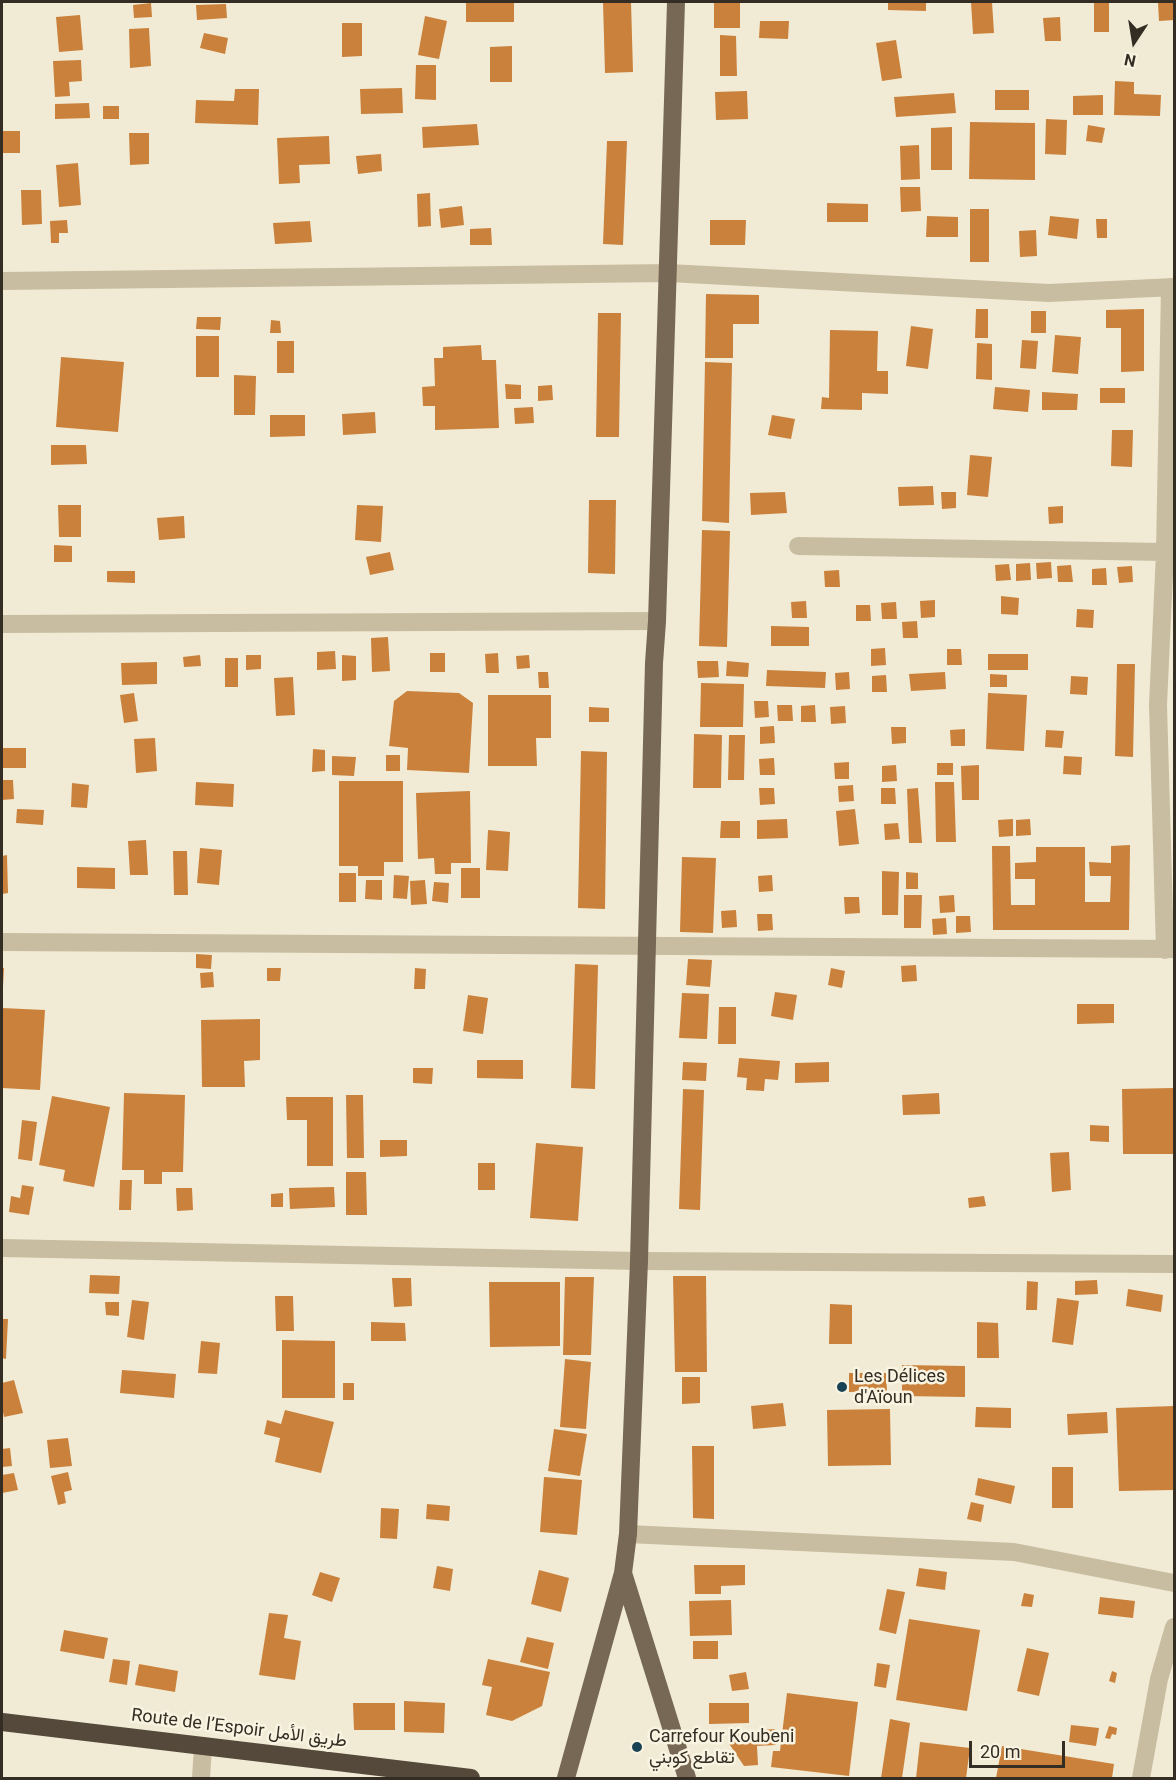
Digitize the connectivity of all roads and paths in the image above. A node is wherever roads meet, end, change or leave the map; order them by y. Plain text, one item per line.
1 (676, 2) edge
2 (669, 273) junction
3 (2, 281) edge
4 (1172, 287) edge
5 (798, 546) dead end
6 (1165, 552) junction
7 (657, 621) junction
8 (2, 624) edge
9 (2, 942) edge
10 (645, 945) junction
11 (1170, 949) edge
12 (2, 1248) edge
13 (639, 1261) junction
14 (1174, 1264) edge
15 (628, 1534) junction
16 (622, 1573) junction
17 (1174, 1583) edge
18 (1174, 1627) edge
19 (2, 1722) edge
20 (203, 1746) junction
21 (201, 1779) edge
22 (471, 1779) edge
23 (566, 1779) edge
24 (687, 1779) edge
25 (1141, 1779) edge

1 - 2 main road
2 - 3 street
2 - 4 street
2 - 7 main road
4 - 6 street
5 - 6 street
6 - 11 street
7 - 8 street
7 - 10 main road
9 - 10 street
10 - 11 street
10 - 13 main road
12 - 13 street
13 - 14 street
13 - 15 main road
15 - 16 main road
15 - 17 street
16 - 23 main road
16 - 24 main road
18 - 25 street
19 - 20 highway, Route de l’Espoir طريق الأمل
20 - 21 street
20 - 22 highway, Route de l’Espoir طريق الأمل

